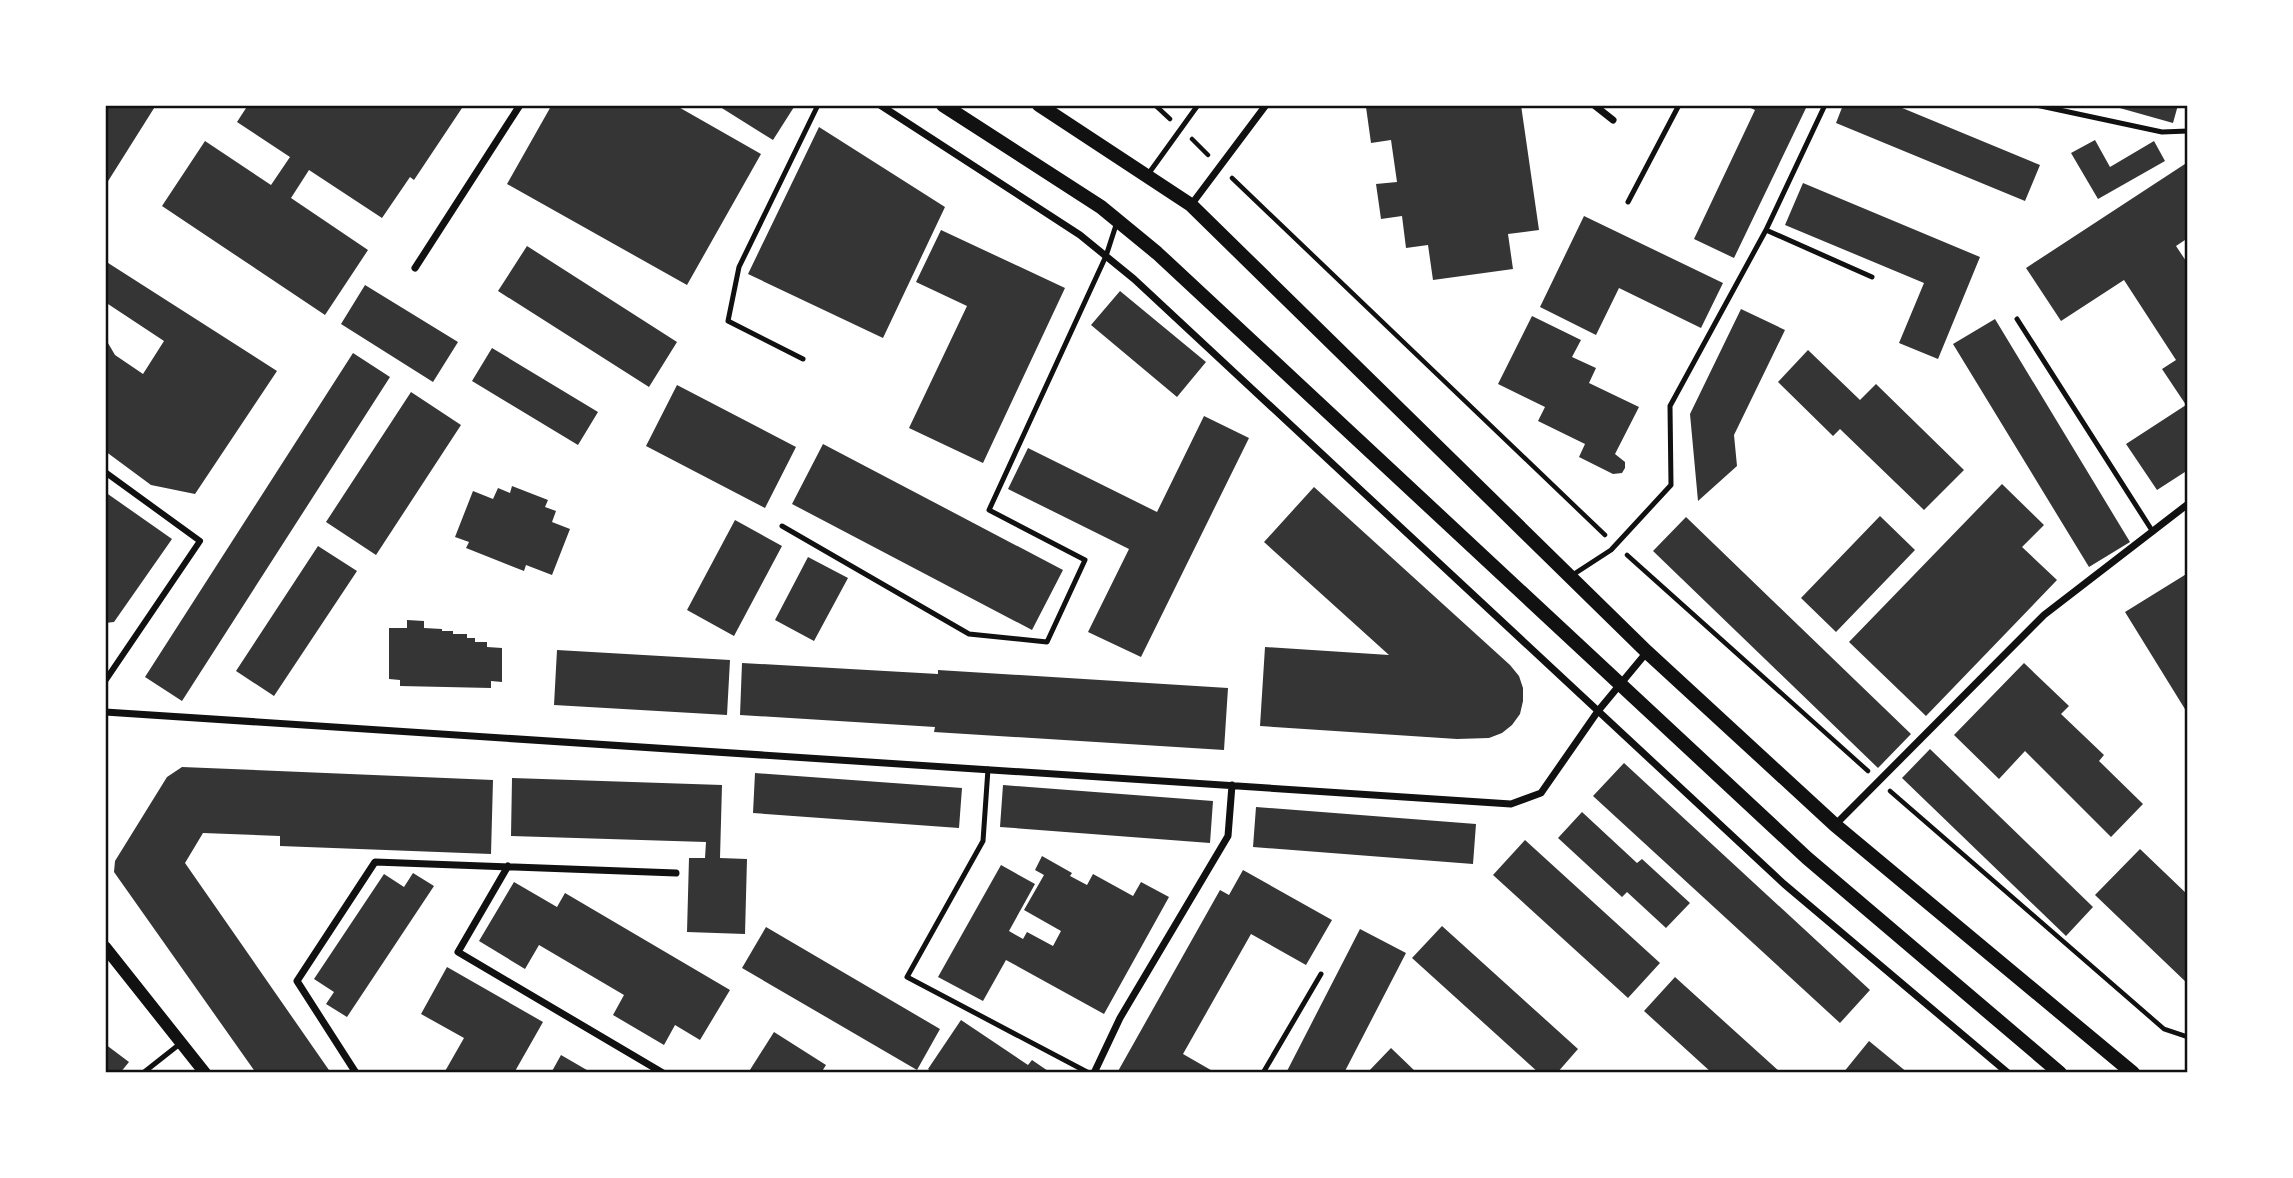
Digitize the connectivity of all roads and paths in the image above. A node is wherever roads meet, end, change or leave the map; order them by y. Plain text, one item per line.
1 (520, 105) edge
2 (818, 105) edge
3 (880, 105) edge
4 (943, 105) edge
5 (1040, 105) edge
6 (1155, 105) edge
7 (1198, 105) edge
8 (1266, 105) edge
9 (1594, 105) edge
10 (1679, 105) edge
11 (1825, 105) edge
12 (2036, 105) edge
13 (1613, 120) dead end
14 (1181, 129) junction
15 (2188, 131) edge
16 (1220, 166) junction
17 (1147, 175) junction
18 (1628, 202) dead end
19 (1191, 205) junction
20 (1118, 221) junction
21 (1766, 230) junction
22 (1106, 256) junction
23 (415, 268) dead end
24 (1872, 277) dead end
25 (2017, 319) dead end
26 (803, 359) dead end
27 (105, 472) edge
28 (2188, 505) edge
29 (782, 526) dead end
30 (2153, 532) junction
31 (1616, 545) junction
32 (1571, 576) junction
33 (1647, 652) junction
34 (105, 681) edge
35 (1620, 684) junction
36 (1598, 711) junction
37 (105, 712) edge
38 (988, 769) junction
39 (1879, 781) junction
40 (1232, 785) junction
41 (1835, 825) junction
42 (508, 866) junction
43 (676, 873) dead end
44 (105, 947) edge
45 (1321, 974) dead end
46 (2188, 1037) edge
47 (181, 1042) junction
48 (143, 1073) edge
49 (205, 1073) edge
50 (356, 1073) edge
51 (663, 1073) edge
52 (1091, 1073) edge
53 (1263, 1073) edge
54 (2008, 1073) edge
55 (2060, 1073) edge
56 (2133, 1073) edge

1 - 23 street
2 - 26 lane
3 - 22 street
4 - 20 main road
5 - 17 main road
6 - 14 path
7 - 14 lane
8 - 16 street
9 - 13 street
10 - 18 lane
11 - 21 lane
12 - 15 lane
14 - 16 path
14 - 17 lane
16 - 19 street
16 - 31 path
17 - 19 main road
19 - 32 main road
20 - 22 lane
20 - 35 main road
21 - 24 lane
21 - 31 lane
22 - 29 lane
22 - 36 street
25 - 30 lane
27 - 34 street
28 - 30 street
30 - 39 street
31 - 32 lane
31 - 39 path
32 - 33 main road
33 - 35 street
33 - 41 main road
35 - 36 street
35 - 55 main road
36 - 40 street
36 - 54 street
37 - 38 street
38 - 40 street
38 - 52 lane
39 - 41 street
39 - 46 path
40 - 52 street
41 - 56 main road
42 - 43 street
42 - 50 street
42 - 51 street
44 - 47 street
45 - 53 lane
47 - 48 lane
47 - 49 street

